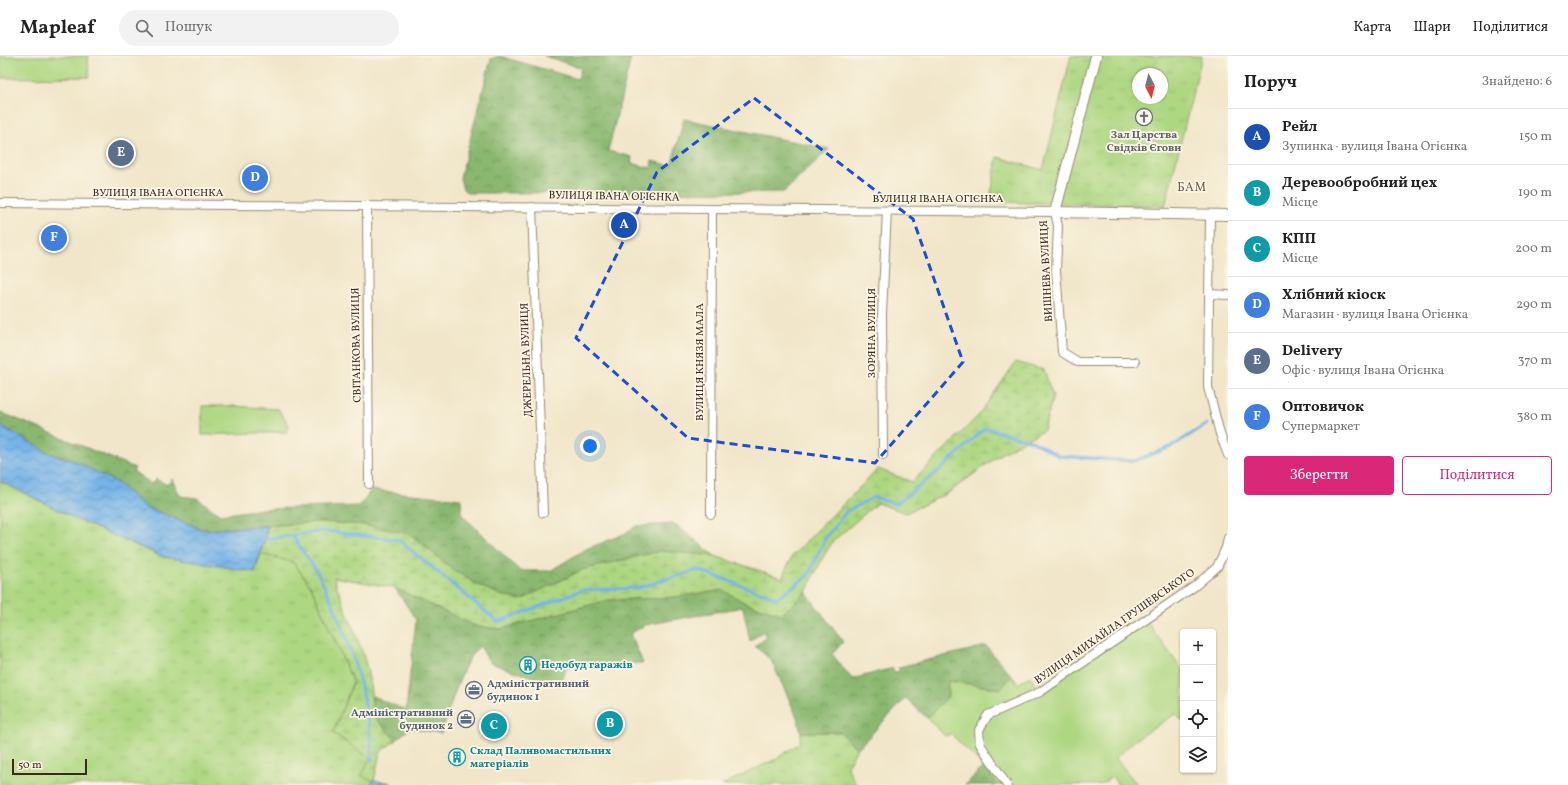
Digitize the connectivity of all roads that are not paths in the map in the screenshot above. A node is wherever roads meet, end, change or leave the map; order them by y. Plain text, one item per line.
1 (1096, 56) edge
2 (0, 203) edge
3 (367, 205) junction
4 (532, 208) junction
5 (712, 210) junction
6 (887, 211) junction
7 (1055, 212) junction
8 (1210, 215) junction
9 (1228, 215) edge
10 (1210, 294) junction
11 (1228, 295) edge
12 (1135, 362) dead end
13 (883, 455) dead end
14 (1228, 455) edge
15 (369, 484) dead end
16 (543, 513) dead end
17 (711, 514) dead end
18 (1228, 538) edge
19 (1227, 549) edge
20 (1006, 785) edge

1 - 7 street
2 - 3 street, ВУЛИЦЯ ІВАНА ОГІЄНКА
3 - 4 street, ВУЛИЦЯ ІВАНА ОГІЄНКА
3 - 15 street, СВІТАНКОВА ВУЛИЦЯ
4 - 5 street, ВУЛИЦЯ ІВАНА ОГІЄНКА
4 - 16 street, ДЖЕРЕЛЬНА ВУЛИЦЯ
5 - 6 street, ВУЛИЦЯ ІВАНА ОГІЄНКА
5 - 17 street, ВУЛИЦЯ КНЯЗЯ МАЛА
6 - 7 street, ВУЛИЦЯ ІВАНА ОГІЄНКА
6 - 13 street, ЗОРЯНА ВУЛИЦЯ
7 - 8 street, ВУЛИЦЯ ІВАНА ОГІЄНКА
7 - 12 street, ВИШНЕВА ВУЛИЦЯ
8 - 9 street, ВУЛИЦЯ ІВАНА ОГІЄНКА
8 - 10 street
10 - 11 street
10 - 14 street
18 - 19 street, ВУЛИЦЯ МИХАЙЛА ГРУШЕВСЬКОГО
19 - 20 street, ВУЛИЦЯ МИХАЙЛА ГРУШЕВСЬКОГО

